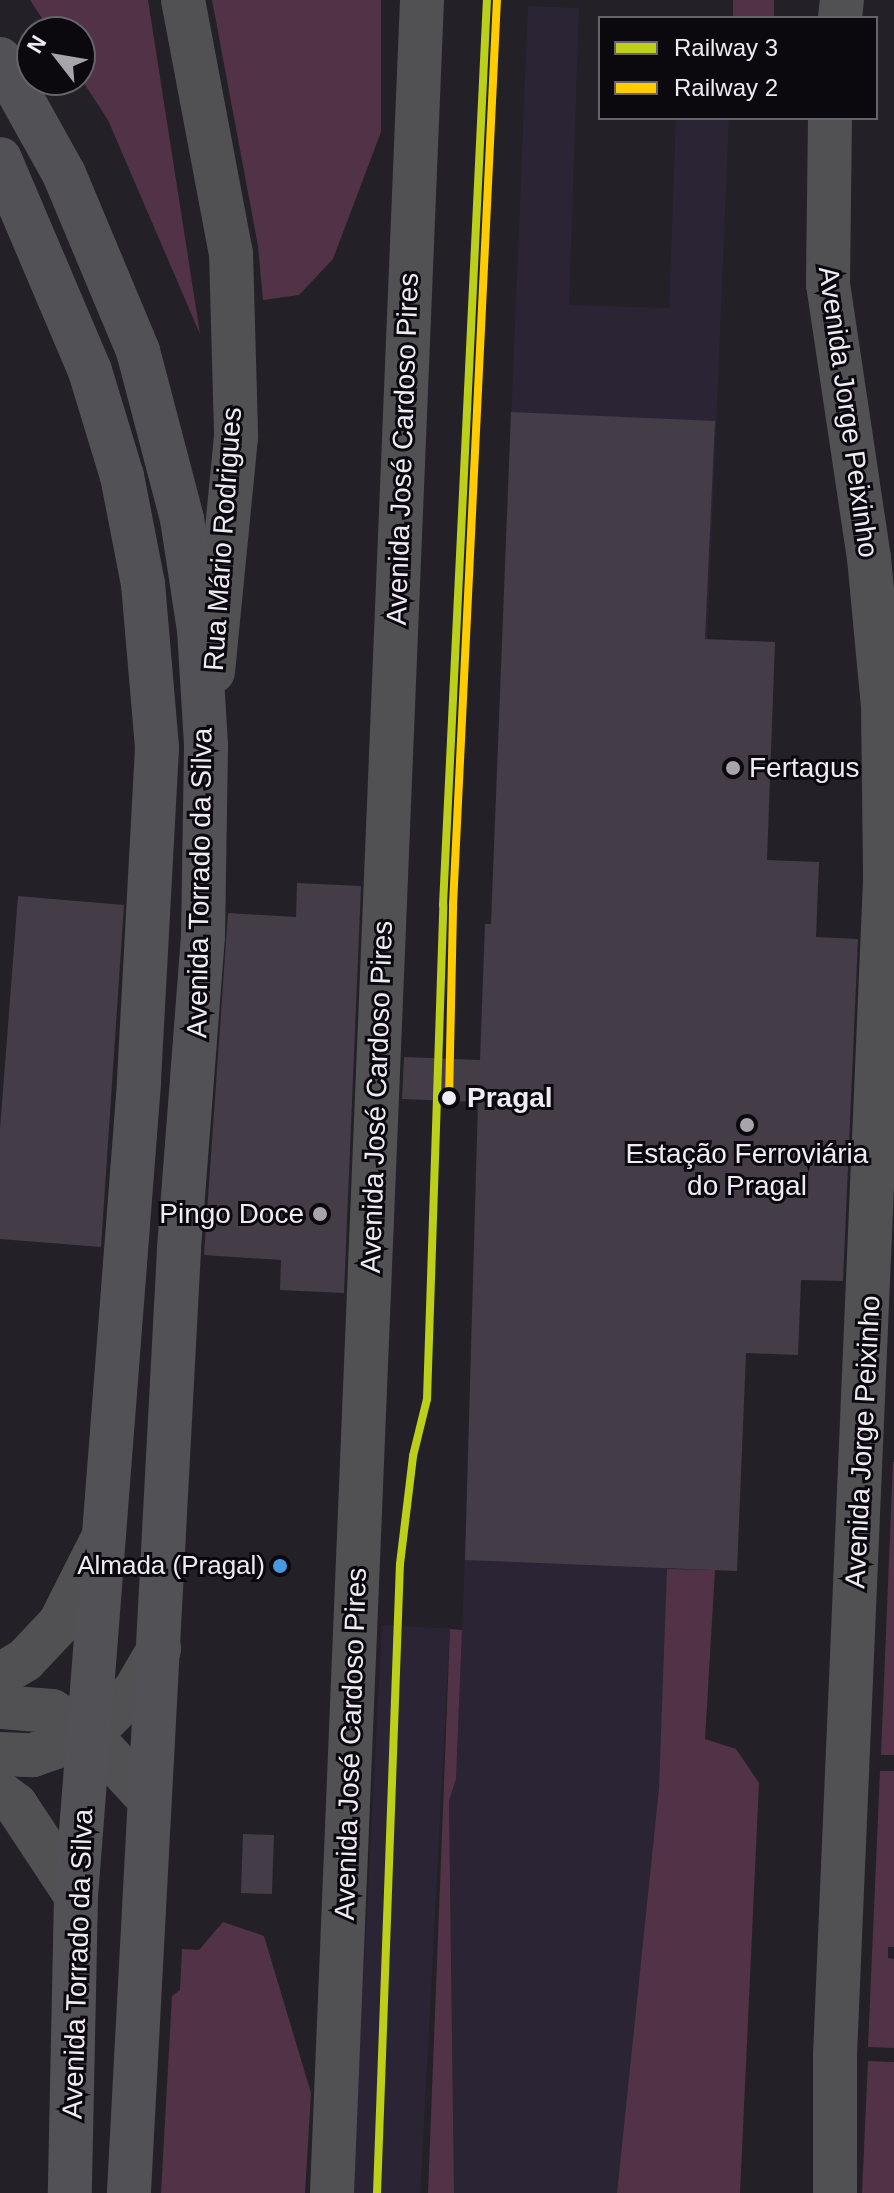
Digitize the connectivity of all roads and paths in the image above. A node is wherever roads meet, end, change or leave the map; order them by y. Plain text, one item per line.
1 (183, 0) edge
2 (422, 0) edge
3 (0, 59) edge
4 (830, 120) edge
5 (0, 159) edge
6 (869, 558) junction
7 (894, 636) edge
8 (206, 746) junction
9 (894, 839) edge
10 (885, 881) junction
11 (107, 1531) junction
12 (159, 1649) junction
13 (0, 1675) edge
14 (0, 1707) edge
15 (90, 1735) junction
16 (0, 1754) edge
17 (0, 1793) edge
18 (147, 1797) junction
19 (76, 1896) junction
20 (70, 2193) edge
21 (129, 2193) edge
22 (332, 2193) edge
23 (835, 2193) edge

1 - 8 street, Rua Mário Rodrigues
2 - 22 street, Avenida José Cardoso Pires
3 - 8 main road, Avenida Torrado da Silva
4 - 6 street, Avenida Jorge Peixinho
5 - 11 main road, Avenida Torrado da Silva
6 - 7 street
6 - 10 street, Avenida Jorge Peixinho
8 - 12 main road, Avenida Torrado da Silva
9 - 10 street
10 - 23 street, Avenida Jorge Peixinho
11 - 13 street
11 - 15 main road, Avenida Torrado da Silva
12 - 15 street, Avenida Torrado da Silva
12 - 18 main road, Avenida Torrado da Silva
14 - 15 street
15 - 16 street
15 - 18 street
15 - 19 main road, Avenida Torrado da Silva
17 - 19 street
18 - 21 main road, Avenida Torrado da Silva
19 - 20 main road, Avenida Torrado da Silva

